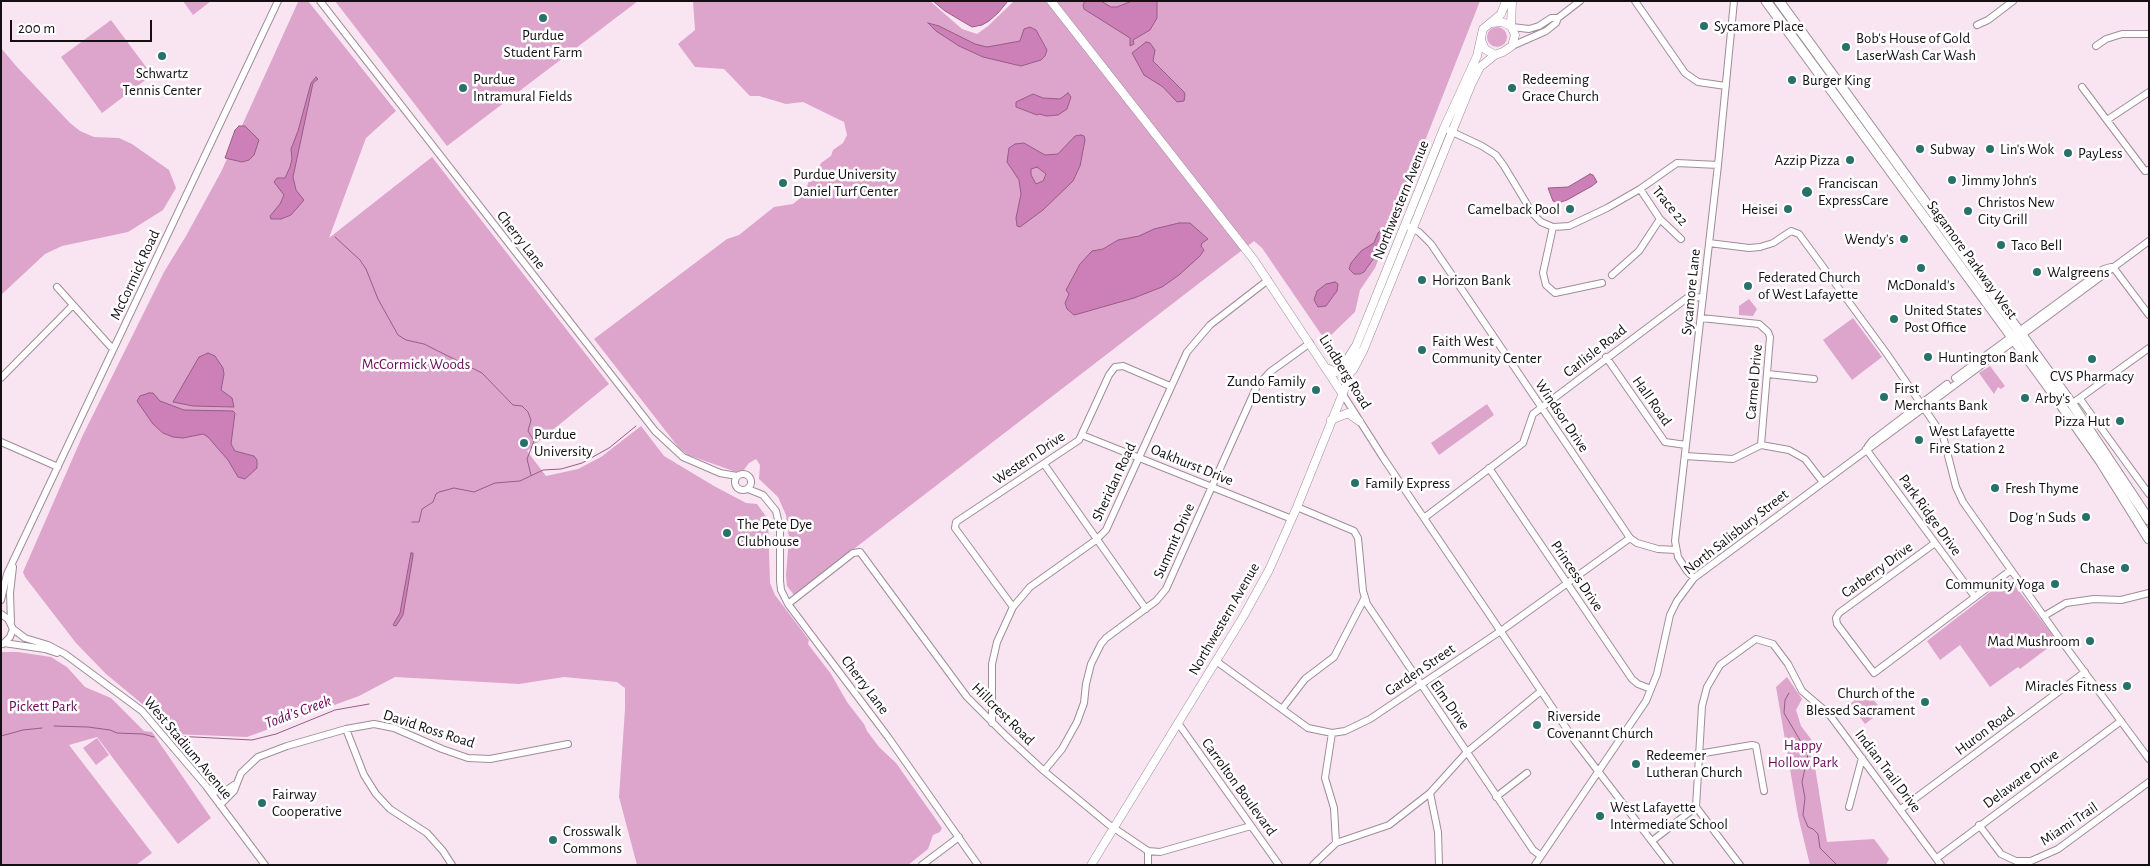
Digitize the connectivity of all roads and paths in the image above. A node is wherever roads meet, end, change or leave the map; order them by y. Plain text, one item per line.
1 (278, 1) edge
2 (320, 1) edge
3 (1051, 1) edge
4 (1506, 1) edge
5 (1512, 1) edge
6 (1580, 1) edge
7 (1635, 1) edge
8 (1766, 1) edge
9 (1779, 1) edge
10 (2013, 1) edge
11 (1734, 2) edge
12 (1558, 18) junction
13 (1491, 23) junction
14 (1977, 25) dead end
15 (1512, 27) junction
16 (2149, 34) edge
17 (1481, 40) junction
18 (1512, 46) junction
19 (2096, 46) dead end
20 (1495, 55) junction
21 (1726, 86) junction
22 (2082, 87) dead end
23 (2149, 92) edge
24 (2107, 120) junction
25 (1447, 132) junction
26 (1718, 166) junction
27 (2149, 170) edge
28 (1640, 190) junction
29 (1660, 218) junction
30 (1553, 226) junction
31 (1409, 227) junction
32 (1681, 239) dead end
33 (2149, 241) edge
34 (1709, 243) junction
35 (2113, 266) junction
36 (1612, 276) dead end
37 (1268, 280) junction
38 (1602, 283) dead end
39 (57, 287) dead end
40 (1703, 297) junction
41 (73, 306) junction
42 (2149, 315) edge
43 (1701, 318) junction
44 (2017, 336) junction
45 (1310, 344) junction
46 (1356, 346) junction
47 (114, 348) junction
48 (2149, 348) edge
49 (1606, 358) junction
50 (1326, 368) junction
51 (1351, 372) junction
52 (1768, 374) junction
53 (1, 378) edge
54 (1814, 379) dead end
55 (1170, 386) junction
56 (1342, 393) junction
57 (2076, 401) junction
58 (1922, 406) junction
59 (1542, 408) junction
60 (1331, 420) junction
61 (1359, 421) junction
62 (1082, 435) junction
63 (1, 442) edge
64 (1686, 445) junction
65 (1761, 445) junction
66 (1866, 449) junction
67 (1684, 456) junction
68 (1139, 458) junction
69 (1044, 464) junction
70 (58, 467) junction
71 (1489, 468) junction
72 (736, 479) junction
73 (1822, 481) junction
74 (750, 486) junction
75 (1212, 486) junction
76 (2149, 494) edge
77 (1297, 507) junction
78 (2146, 508) edge
79 (1424, 518) junction
80 (1292, 519) junction
81 (2149, 520) edge
82 (1630, 538) junction
83 (2149, 539) edge
84 (1096, 540) junction
85 (1935, 543) junction
86 (1676, 550) junction
87 (14, 560) junction
88 (2011, 570) junction
89 (1694, 578) junction
90 (1567, 583) junction
91 (2149, 594) edge
92 (1975, 597) junction
93 (1364, 599) junction
94 (1, 600) edge
95 (788, 604) junction
96 (1013, 607) junction
97 (1146, 609) junction
98 (1, 614) edge
99 (2044, 616) junction
100 (12, 625) junction
101 (1500, 631) junction
102 (3, 644) edge
103 (1216, 661) junction
104 (76, 662) junction
105 (2085, 672) junction
106 (1421, 685) junction
107 (1651, 689) junction
108 (1541, 691) junction
109 (1282, 709) junction
110 (2121, 721) junction
111 (992, 723) junction
112 (1178, 723) junction
113 (346, 729) junction
114 (1332, 733) junction
115 (568, 744) dead end
116 (1468, 752) junction
117 (1698, 754) junction
118 (1862, 758) junction
119 (2149, 759) edge
120 (1044, 771) junction
121 (1598, 771) junction
122 (1527, 773) dead end
123 (2149, 782) edge
124 (235, 784) junction
125 (206, 786) junction
126 (1764, 791) dead end
127 (1430, 793) junction
128 (1496, 797) junction
129 (220, 805) junction
130 (1696, 807) junction
131 (1849, 807) dead end
132 (1901, 809) junction
133 (1979, 825) junction
134 (1251, 826) junction
135 (1113, 828) junction
136 (959, 837) junction
137 (1652, 841) junction
138 (1336, 843) junction
139 (1148, 851) junction
140 (1541, 856) junction
141 (1936, 858) junction
142 (265, 865) edge
143 (452, 865) edge
144 (922, 865) edge
145 (978, 865) edge
146 (1091, 865) edge
147 (1148, 865) edge
148 (1279, 865) edge
149 (1313, 865) edge
150 (1440, 865) edge
151 (1535, 865) edge
152 (1670, 865) edge
153 (1740, 865) edge
154 (1942, 865) edge

1 - 47 street, McCormick Road
2 - 72 street, Cherry Lane
3 - 37 main road, Lindberg Road
4 - 13 main road
5 - 15 main road
6 - 12 street
7 - 21 street
8 - 44 highway, Sagamore Parkway West
9 - 44 highway, Sagamore Parkway West
10 - 14 street
11 - 21 street, Sycamore Lane
12 - 15 street
12 - 18 street
13 - 15 main road
13 - 17 main road
15 - 18 main road
16 - 19 street
17 - 20 main road
17 - 25 main road, Northwestern Avenue
18 - 20 main road
20 - 25 main road, Northwestern Avenue
21 - 26 street, Sycamore Lane
22 - 24 street
23 - 24 street
24 - 27 street
25 - 30 street
25 - 31 main road, Northwestern Avenue
26 - 28 street
26 - 34 street, Sycamore Lane
28 - 29 street, Trace 22
28 - 30 street
29 - 32 street, Trace 22
29 - 36 street
30 - 38 street
31 - 46 main road, Northwestern Avenue
31 - 51 main road, Northwestern Avenue
31 - 59 street, Windsor Drive
33 - 35 street, North Salisbury Street
34 - 40 street, Sycamore Lane
34 - 58 street
35 - 42 street
35 - 44 street, North Salisbury Street
37 - 45 main road, Lindberg Road
37 - 55 street, Sheridan Road
39 - 41 street
40 - 43 street, Sycamore Lane
40 - 49 street, Carlisle Road
41 - 47 street
41 - 53 street
43 - 52 street, Carmel Drive
43 - 64 street, Sycamore Lane
44 - 57 highway, Sagamore Parkway West
44 - 58 street, North Salisbury Street
44 - 83 highway, Sagamore Parkway West
45 - 50 main road, Lindberg Road
45 - 75 street, Summit Drive
46 - 50 main road
46 - 51 main road, Northwestern Avenue
47 - 70 street, McCormick Road
48 - 57 street
49 - 59 street, Carlisle Road
49 - 64 street, Hall Road
50 - 56 main road, Lindberg Road
51 - 56 main road, Northwestern Avenue
52 - 54 street
52 - 65 street, Carmel Drive
55 - 62 street, Western Drive
55 - 68 street, Sheridan Road
56 - 60 main road, Northwestern Avenue
56 - 61 street, Lindberg Road
57 - 76 street
57 - 78 highway, Sagamore Parkway West
58 - 66 street, North Salisbury Street
58 - 88 street
59 - 71 street, Carlisle Road
59 - 82 street, Windsor Drive
60 - 61 main road
60 - 77 main road, Northwestern Avenue
61 - 79 street, Lindberg Road
62 - 68 street, Oakhurst Drive
62 - 69 street, Western Drive
63 - 70 street
64 - 67 street, Sycamore Lane
65 - 67 street
65 - 73 street
66 - 73 street, North Salisbury Street
66 - 85 street, Park Ridge Drive
67 - 86 street, Sycamore Lane
68 - 75 street, Oakhurst Drive
68 - 84 street, Sheridan Road
69 - 84 street
69 - 96 street, Western Drive
70 - 87 street, McCormick Road
71 - 79 street, Carlisle Road
71 - 90 street, Princess Drive
72 - 74 street
72 - 74 street
73 - 89 street, North Salisbury Street
74 - 95 street, Cherry Lane
75 - 80 street, Oakhurst Drive
75 - 97 street, Summit Drive
77 - 80 main road, Northwestern Avenue
77 - 93 street, Elm Drive
78 - 81 highway, Sagamore Parkway West
79 - 101 street, Lindberg Road
80 - 103 main road, Northwestern Avenue
82 - 86 street
82 - 90 street, Garden Street
84 - 96 street, Sheridan Road
84 - 97 street
85 - 92 street, Park Ridge Drive
85 - 92 street, Carberry Drive
86 - 89 street
87 - 94 street, McCormick Road
87 - 100 street, McCormick Road
88 - 92 street
88 - 99 street
89 - 107 street, North Salisbury Street
90 - 101 street, Garden Street
90 - 107 street, Princess Drive
91 - 99 street
93 - 106 street, Elm Drive
93 - 109 street
95 - 111 street, Hillcrest Road
95 - 136 street, Cherry Lane
96 - 111 street, Sheridan Road
97 - 120 street, Summit Drive
98 - 100 street, West Stadium Avenue
99 - 105 street
100 - 102 street
100 - 104 street, West Stadium Avenue
101 - 106 street, Garden Street
101 - 108 street, Lindberg Road
102 - 104 street, West Stadium Avenue
103 - 109 street, Garden Street
103 - 112 main road, Northwestern Avenue
104 - 125 street, West Stadium Avenue
105 - 110 street
105 - 132 street, Huron Road
106 - 114 street, Garden Street
106 - 116 street, Elm Drive
107 - 121 street, North Salisbury Street
108 - 116 street
108 - 121 street, Lindberg Road
109 - 114 street, Garden Street
110 - 119 street
110 - 133 street, Delaware Drive
111 - 120 street, Hillcrest Road
112 - 134 street, Carrolton Boulevard
112 - 135 main road, Northwestern Avenue
113 - 115 street, David Ross Road
113 - 124 street, David Ross Road
113 - 143 street
114 - 138 street
116 - 127 street
116 - 128 street, Elm Drive
117 - 118 street, Indian Trail Drive
117 - 126 street
117 - 130 street, Indian Trail Drive
118 - 131 street
118 - 132 street, Indian Trail Drive
120 - 135 street, Hillcrest Road
121 - 137 street, Lindberg Road
121 - 140 street, North Salisbury Street
122 - 128 street
123 - 133 street, Miami Trail
124 - 125 street
124 - 129 street, David Ross Road
125 - 129 street, West Stadium Avenue
127 - 138 street
127 - 150 street
128 - 140 street, Elm Drive
129 - 142 street, West Stadium Avenue
130 - 137 street
130 - 153 street
132 - 141 street, Indian Trail Drive
133 - 141 street, Delaware Drive
134 - 139 street
134 - 148 street, Carrolton Boulevard
135 - 139 street, Hillcrest Road
135 - 146 main road, Northwestern Avenue
136 - 144 street
136 - 145 street, Cherry Lane
137 - 152 street, Lindberg Road
138 - 149 street
139 - 147 street
140 - 151 street, North Salisbury Street
141 - 154 street, Indian Trail Drive

